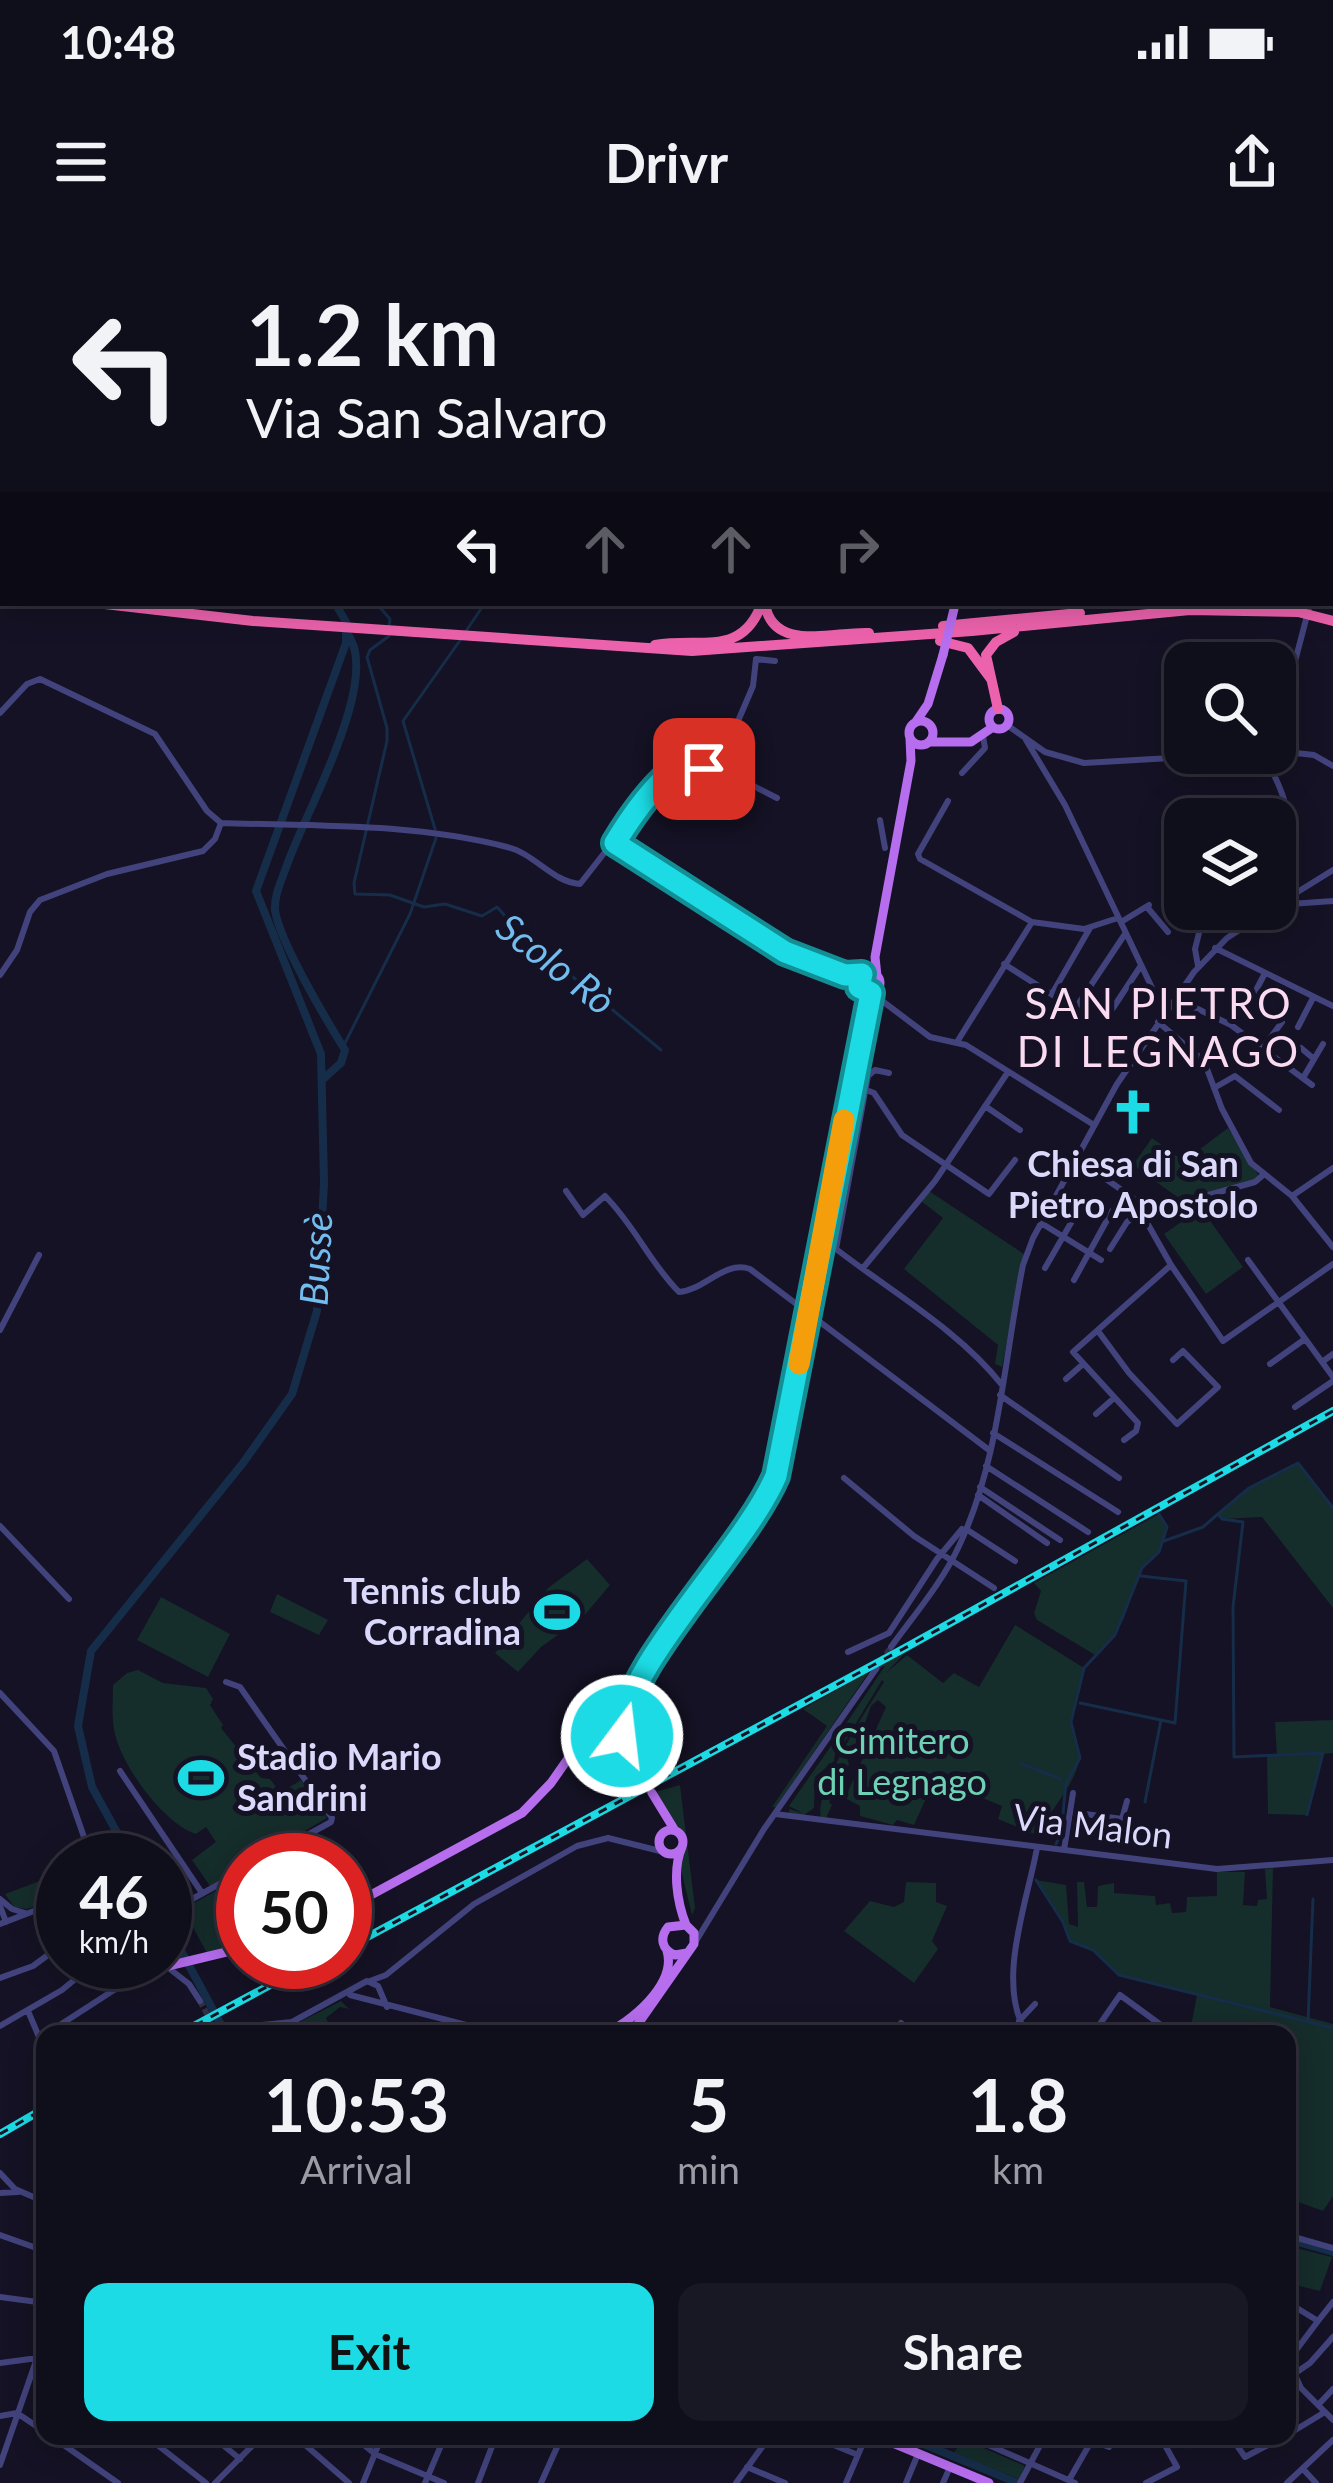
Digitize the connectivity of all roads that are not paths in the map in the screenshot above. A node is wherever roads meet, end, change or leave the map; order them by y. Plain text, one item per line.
1 (129, 606) edge
2 (168, 606) edge
3 (762, 606) edge
4 (765, 606) edge
5 (955, 606) edge
6 (1170, 606) edge
7 (1278, 606) edge
8 (1311, 606) edge
9 (1298, 609) junction
10 (1333, 618) edge
11 (318, 623) junction
12 (1041, 625) junction
13 (869, 633) junction
14 (486, 636) junction
15 (853, 640) junction
16 (655, 645) junction
17 (1296, 658) edge
18 (775, 661) dead end
19 (991, 679) junction
20 (928, 704) junction
21 (998, 710) junction
22 (0, 713) edge
23 (916, 723) junction
24 (1007, 725) junction
25 (932, 727) junction
26 (993, 727) junction
27 (983, 736) junction
28 (910, 738) junction
29 (946, 740) junction
30 (1026, 740) junction
31 (928, 743) junction
32 (1296, 754) edge
33 (1058, 757) junction
34 (911, 760) junction
35 (1164, 760) edge
36 (1042, 764) junction
37 (1053, 766) junction
38 (1333, 766) edge
39 (718, 767) junction
40 (962, 773) dead end
41 (1052, 781) junction
42 (777, 798) dead end
43 (948, 801) dead end
44 (880, 820) dead end
45 (221, 823) junction
46 (872, 831) dead end
47 (883, 837) junction
48 (615, 843) junction
49 (885, 848) dead end
50 (1333, 870) edge
51 (1296, 893) edge
52 (1333, 901) edge
53 (1296, 904) edge
54 (1119, 921) junction
55 (1033, 922) junction
56 (1090, 928) junction
57 (1200, 930) edge
58 (1242, 930) edge
59 (1168, 932) dead end
60 (1125, 934) junction
61 (1216, 948) junction
62 (875, 957) junction
63 (1004, 964) junction
64 (1198, 966) junction
65 (1140, 967) junction
66 (864, 973) junction
67 (1265, 974) junction
68 (0, 975) edge
69 (845, 975) junction
70 (870, 988) junction
71 (1052, 994) junction
72 (1314, 997) junction
73 (1175, 998) junction
74 (1251, 1000) dead end
75 (1333, 1006) edge
76 (1113, 1008) dead end
77 (1164, 1013) junction
78 (1158, 1022) junction
79 (1282, 1022) dead end
80 (1298, 1027) dead end
81 (957, 1042) junction
82 (1323, 1044) dead end
83 (1263, 1048) junction
84 (1301, 1048) dead end
85 (1314, 1059) junction
86 (1008, 1072) junction
87 (889, 1073) dead end
88 (1303, 1078) junction
89 (1312, 1085) dead end
90 (1214, 1088) junction
91 (868, 1091) junction
92 (985, 1106) junction
93 (1279, 1110) dead end
94 (1094, 1125) junction
95 (1020, 1130) dead end
96 (1076, 1158) junction
97 (1015, 1160) dead end
98 (946, 1164) junction
99 (1333, 1168) edge
100 (1263, 1175) junction
101 (566, 1191) dead end
102 (1292, 1196) junction
103 (1079, 1209) dead end
104 (1112, 1211) dead end
105 (1144, 1213) junction
106 (1041, 1223) junction
107 (1064, 1236) junction
108 (1333, 1247) edge
109 (1110, 1249) dead end
110 (1090, 1252) junction
111 (39, 1256) dead end
112 (1102, 1260) dead end
113 (1248, 1260) dead end
114 (1333, 1264) edge
115 (1171, 1265) junction
116 (863, 1268) junction
117 (1045, 1268) dead end
118 (1074, 1280) dead end
119 (1278, 1303) junction
120 (808, 1313) junction
121 (0, 1330) edge
122 (1098, 1331) junction
123 (1305, 1339) junction
124 (1333, 1354) edge
125 (1173, 1360) dead end
126 (980, 1361) junction
127 (1322, 1362) junction
128 (1083, 1364) junction
129 (1270, 1364) dead end
130 (1004, 1372) junction
131 (1066, 1378) dead end
132 (1333, 1379) edge
133 (1002, 1385) junction
134 (1000, 1395) junction
135 (1114, 1398) junction
136 (1295, 1407) dead end
137 (1096, 1414) dead end
138 (993, 1433) junction
139 (1124, 1440) dead end
140 (989, 1450) junction
141 (986, 1466) junction
142 (844, 1478) dead end
143 (1119, 1478) dead end
144 (979, 1491) junction
145 (1118, 1512) dead end
146 (0, 1526) edge
147 (967, 1526) junction
148 (1088, 1532) dead end
149 (1060, 1540) dead end
150 (1047, 1544) dead end
151 (940, 1554) junction
152 (1015, 1561) dead end
153 (951, 1562) junction
154 (994, 1588) dead end
155 (69, 1599) dead end
156 (891, 1647) tunnel mouth
157 (848, 1652) dead end
158 (876, 1669) tunnel mouth
159 (638, 1679) junction
160 (226, 1682) dead end
161 (0, 1693) edge
162 (620, 1694) junction
163 (609, 1701) junction
164 (630, 1702) junction
165 (617, 1715) junction
166 (597, 1719) junction
167 (120, 1771) dead end
168 (640, 1773) tunnel mouth
169 (1073, 1792) dead end
170 (652, 1793) tunnel mouth
171 (1127, 1801) dead end
172 (1070, 1812) junction
173 (775, 1814) junction
174 (663, 1815) junction
175 (675, 1830) junction
176 (83, 1833) edge
177 (311, 1833) edge
178 (661, 1835) junction
179 (646, 1846) junction
180 (682, 1847) junction
181 (1037, 1848) junction
182 (1064, 1850) junction
183 (666, 1853) junction
184 (1333, 1860) edge
185 (676, 1869) junction
186 (216, 1885) edge
187 (202, 1893) junction
188 (372, 1894) edge
189 (192, 1898) edge
190 (2, 1903) edge
191 (680, 1906) junction
192 (36, 1910) edge
193 (28, 1913) junction
194 (5, 1922) edge
195 (708, 1924) junction
196 (672, 1925) junction
197 (688, 1926) junction
198 (691, 1948) junction
199 (667, 1951) junction
200 (36, 1964) edge
201 (386, 1976) junction
202 (0, 1978) edge
203 (372, 1983) edge
204 (59, 1989) edge
205 (116, 1989) edge
206 (192, 1989) edge
207 (360, 1989) edge
208 (368, 1989) edge
209 (368, 1989) edge
210 (377, 1994) junction
211 (200, 2001) tunnel mouth
212 (1035, 2004) dead end
213 (28, 2011) junction
214 (1019, 2021) junction
215 (59, 2025) edge
216 (275, 2025) edge
217 (463, 2025) edge
218 (621, 2025) edge
219 (637, 2025) edge
220 (1021, 2025) edge
221 (1099, 2025) edge
222 (1161, 2025) edge
223 (0, 2026) edge
224 (36, 2030) edge
225 (3, 2175) edge
226 (2, 2193) edge
227 (22, 2193) junction
228 (36, 2198) edge
229 (0, 2235) edge
230 (1296, 2238) edge
231 (36, 2248) edge
232 (1333, 2248) edge
233 (0, 2297) edge
234 (36, 2302) edge
235 (1333, 2302) edge
236 (1296, 2308) edge
237 (1318, 2321) junction
238 (1333, 2337) edge
239 (1296, 2350) edge
240 (36, 2357) edge
241 (0, 2363) edge
242 (36, 2368) edge
243 (1296, 2372) edge
244 (1296, 2378) edge
245 (1333, 2389) edge
246 (1321, 2408) junction
247 (17, 2413) junction
248 (0, 2416) edge
249 (1333, 2420) edge
250 (36, 2426) edge
251 (1296, 2427) edge
252 (1333, 2440) edge
253 (64, 2445) edge
254 (160, 2445) edge
255 (223, 2445) edge
256 (253, 2445) edge
257 (306, 2445) edge
258 (364, 2445) edge
259 (378, 2445) edge
260 (441, 2445) edge
261 (493, 2445) edge
262 (558, 2445) edge
263 (764, 2445) edge
264 (834, 2445) edge
265 (862, 2445) edge
266 (898, 2445) edge
267 (989, 2445) edge
268 (1040, 2445) edge
269 (1090, 2445) edge
270 (1106, 2445) edge
271 (1165, 2445) edge
272 (1267, 2445) edge
273 (1109, 2446) dead end
274 (1238, 2447) dead end
275 (375, 2454) junction
276 (919, 2454) junction
277 (858, 2455) junction
278 (240, 2458) junction
279 (1030, 2462) junction
280 (0, 2465) edge
281 (748, 2467) junction
282 (950, 2467) junction
283 (1303, 2469) junction
284 (1165, 2479) edge
285 (427, 2480) edge
286 (1021, 2480) edge
287 (983, 2482) edge
288 (1072, 2482) edge
289 (118, 2483) edge
290 (210, 2483) edge
291 (350, 2483) edge
292 (363, 2483) edge
293 (444, 2483) edge
294 (478, 2483) edge
295 (542, 2483) edge
296 (736, 2483) edge
297 (785, 2483) edge
298 (846, 2483) edge
299 (906, 2483) edge
300 (943, 2483) edge
301 (1146, 2483) edge
302 (1287, 2483) edge
303 (1316, 2483) edge

1 - 11 highway
2 - 11 highway
3 - 16 highway
4 - 13 highway
5 - 20 main road, bridge
6 - 13 highway
7 - 9 highway
8 - 17 street
9 - 10 highway, bridge
9 - 12 highway
11 - 14 highway
12 - 15 highway
12 - 19 highway
13 - 16 highway
14 - 15 highway
14 - 16 highway
15 - 19 highway
18 - 39 street
19 - 21 highway
20 - 23 main road
20 - 25 main road
21 - 24 main road
21 - 26 main road
22 - 45 street
23 - 25 main road
23 - 28 main road
24 - 26 main road
24 - 30 street
25 - 29 main road
25 - 31 main road
26 - 27 main road
27 - 29 main road
27 - 40 street
28 - 31 main road
28 - 34 main road
29 - 31 main road
30 - 33 street
30 - 36 street
31 - 34 main road
32 - 38 street
33 - 35 street
33 - 37 street
34 - 62 main road
36 - 37 street
36 - 41 street
37 - 41 street
39 - 42 street
39 - 48 street
41 - 54 street
43 - 55 street
44 - 47 street
45 - 48 street
45 - 68 street
46 - 47 street
47 - 49 street
48 - 69 street
50 - 51 street
52 - 53 street
54 - 56 street
54 - 59 street
54 - 60 street
55 - 56 street
55 - 63 street
56 - 71 street
57 - 64 street
58 - 61 street
60 - 65 street
60 - 71 street
61 - 64 street
61 - 67 street
62 - 66 main road
62 - 70 main road
63 - 71 street
63 - 81 street
64 - 73 street
65 - 76 street
65 - 77 street
66 - 69 street
66 - 70 main road
67 - 72 street
67 - 74 street
69 - 70 street
70 - 81 street
70 - 120 main road
72 - 75 street
72 - 80 street
73 - 77 street
73 - 83 street
77 - 78 street
78 - 90 street
78 - 94 street
79 - 83 street
81 - 86 street
82 - 85 street
83 - 88 street
84 - 85 street
85 - 88 street
86 - 92 street
86 - 94 street
87 - 91 street
88 - 89 street
90 - 93 street
90 - 100 street
91 - 98 street
91 - 116 street
92 - 95 street
92 - 98 street
94 - 96 street
96 - 105 street
96 - 106 street
97 - 98 street
98 - 116 street
99 - 102 street
100 - 102 street
100 - 105 street
101 - 120 street
102 - 108 street
103 - 107 street
104 - 110 street
105 - 109 street
105 - 115 street
106 - 107 street
106 - 130 street
107 - 110 street
107 - 117 street
110 - 112 street
110 - 118 street
111 - 121 street
113 - 119 street
114 - 119 street
115 - 119 street
115 - 122 street
116 - 126 street
119 - 123 street
120 - 140 street
120 - 159 main road
122 - 125 street
122 - 128 street
123 - 127 street
123 - 129 street
124 - 127 street
126 - 130 street
126 - 133 street
127 - 132 street
128 - 131 street
128 - 135 street
130 - 133 street
132 - 136 street
133 - 134 street
134 - 138 street
134 - 143 street
135 - 137 street
135 - 139 street
138 - 140 street
138 - 145 street
140 - 141 street
141 - 144 street
141 - 148 street
142 - 151 street
144 - 147 street
144 - 149 street
144 - 150 street
146 - 155 street
147 - 151 street
147 - 152 street
147 - 153 street
151 - 153 street
151 - 157 street
153 - 154 street
153 - 156 street
158 - 173 street
159 - 162 main road
159 - 164 main road
160 - 177 street
161 - 176 street
162 - 163 main road
162 - 164 main road
163 - 165 main road
163 - 166 main road
164 - 165 main road
165 - 166 main road
165 - 168 main road
166 - 188 main road
167 - 187 street
169 - 172 street
170 - 174 main road
171 - 172 street
172 - 182 street
173 - 181 street, Via Malon
173 - 195 street
174 - 175 main road
174 - 178 main road
175 - 178 main road
175 - 180 main road
178 - 179 street
178 - 183 main road
179 - 183 street
179 - 201 street
180 - 183 main road
180 - 185 main road
181 - 182 street, Via Malon
181 - 214 street
182 - 184 street, Via Malon
183 - 185 main road
185 - 191 main road
186 - 187 street
187 - 189 street
190 - 193 street
190 - 194 street
191 - 196 main road
191 - 197 main road
192 - 193 street
193 - 194 street
195 - 197 street
195 - 198 street
196 - 197 main road
196 - 199 main road
197 - 198 main road
198 - 199 main road
198 - 219 main road
199 - 218 main road
200 - 202 street
201 - 203 street
201 - 210 street
204 - 213 street
205 - 215 street
206 - 211 street
207 - 216 street
208 - 210 street
209 - 210 street
210 - 217 street
212 - 214 street
213 - 223 street
213 - 224 street
214 - 220 street
221 - 222 street
225 - 226 street
225 - 227 street
226 - 227 street
227 - 228 street
229 - 231 street
230 - 232 street
233 - 234 street
235 - 237 street
236 - 237 street
237 - 239 street
238 - 243 street
240 - 241 street
242 - 247 street
244 - 246 street
245 - 246 street
246 - 249 street
246 - 251 street
247 - 248 street
247 - 250 street
247 - 280 street
252 - 283 street
253 - 289 street
254 - 290 street
255 - 278 street
256 - 278 street
257 - 291 street
258 - 275 street
259 - 275 street
260 - 285 street
261 - 294 street
262 - 295 street
263 - 281 street
264 - 277 street
265 - 277 street
266 - 276 main road
267 - 279 street
268 - 279 street
269 - 288 street
270 - 273 street
271 - 284 street
272 - 274 street
275 - 285 street
275 - 292 street
276 - 282 main road
276 - 299 street
277 - 298 street
278 - 290 street
279 - 286 street
279 - 288 street
281 - 296 street
281 - 297 street
282 - 287 main road
282 - 300 street
283 - 302 street
283 - 303 street
284 - 301 street
285 - 293 street

